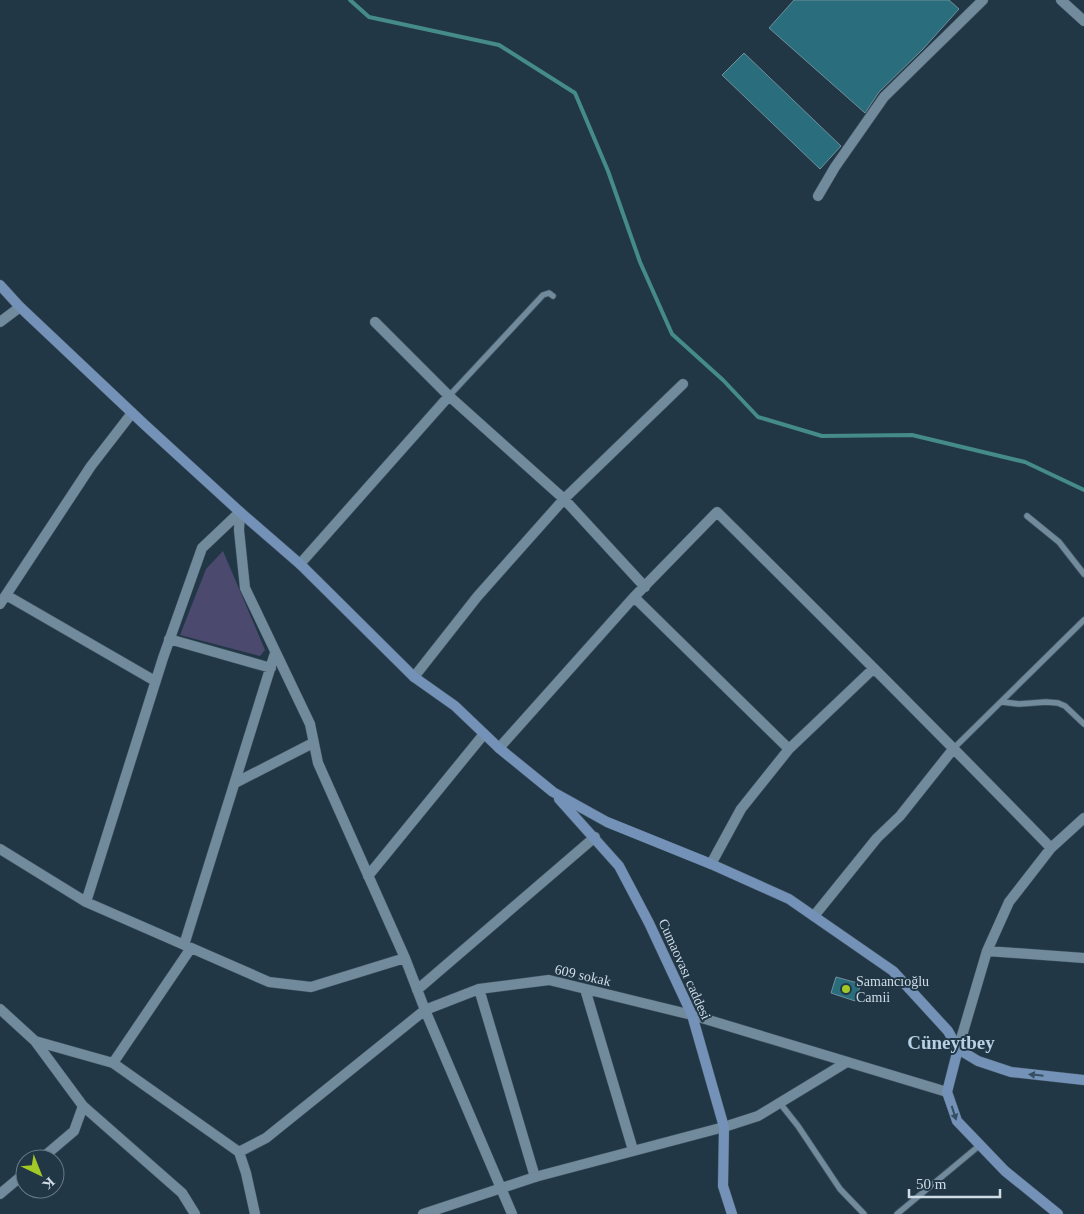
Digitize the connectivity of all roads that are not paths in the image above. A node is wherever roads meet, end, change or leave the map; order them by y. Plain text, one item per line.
1 (983, 0) edge
2 (1061, 0) edge
3 (1084, 21) edge
4 (818, 196) dead end
5 (0, 285) edge
6 (553, 296) dead end
7 (20, 307) junction
8 (0, 322) edge
9 (375, 322) dead end
10 (683, 384) dead end
11 (449, 396) junction
12 (132, 412) junction
13 (564, 499) junction
14 (240, 512) junction
15 (1027, 516) dead end
16 (300, 564) junction
17 (1084, 574) edge
18 (645, 587) junction
19 (634, 597) junction
20 (3, 600) edge
21 (1084, 620) edge
22 (169, 639) junction
23 (275, 653) junction
24 (271, 668) junction
25 (873, 669) junction
26 (414, 677) junction
27 (155, 681) junction
28 (1002, 702) junction
29 (1084, 724) edge
30 (484, 734) junction
31 (313, 743) junction
32 (499, 748) junction
33 (954, 748) junction
34 (789, 749) junction
35 (235, 783) junction
36 (553, 792) junction
37 (1084, 818) edge
38 (595, 837) junction
39 (1051, 848) junction
40 (0, 849) edge
41 (711, 864) junction
42 (368, 876) junction
43 (86, 902) junction
44 (814, 916) junction
45 (188, 946) junction
46 (988, 951) junction
47 (405, 958) junction
48 (1084, 958) edge
49 (586, 988) junction
50 (479, 989) junction
51 (417, 990) junction
52 (0, 1009) edge
53 (426, 1010) junction
54 (692, 1016) junction
55 (35, 1040) junction
56 (958, 1049) junction
57 (847, 1062) junction
58 (112, 1063) junction
59 (1084, 1080) edge
60 (947, 1092) junction
61 (779, 1102) junction
62 (83, 1106) junction
63 (724, 1127) junction
64 (980, 1145) junction
65 (53, 1149) edge
66 (633, 1150) junction
67 (239, 1152) junction
68 (535, 1177) junction
69 (15, 1181) edge
70 (501, 1187) junction
71 (0, 1194) edge
72 (195, 1214) edge
73 (255, 1214) edge
74 (423, 1214) edge
75 (512, 1214) edge
76 (732, 1214) edge
77 (864, 1214) edge
78 (897, 1214) edge
79 (1058, 1214) edge

1 - 4 street
2 - 3 street
5 - 7 main road
6 - 11 lane
7 - 8 street
7 - 12 main road
9 - 11 street
10 - 13 street
11 - 13 street
11 - 16 street
12 - 14 main road
12 - 20 street
13 - 18 street
13 - 26 street
14 - 16 main road
14 - 22 street
14 - 23 street
15 - 17 lane
16 - 26 main road
18 - 19 street
18 - 25 street
19 - 32 street
19 - 34 street
20 - 27 street
21 - 28 lane
22 - 24 street
22 - 27 street
23 - 24 street
23 - 31 street
24 - 35 street
25 - 33 street
25 - 34 street
26 - 30 main road
27 - 43 street
28 - 29 lane
28 - 33 lane
30 - 32 main road
30 - 42 street
31 - 35 street
31 - 42 street
32 - 36 main road
33 - 39 street
33 - 44 street
34 - 41 street
35 - 45 street
36 - 38 main road, Cumaovası caddesi
36 - 41 main road
37 - 39 street
38 - 51 street
38 - 54 main road, Cumaovası caddesi
39 - 46 street
40 - 43 street
41 - 44 main road
42 - 47 street
43 - 45 street
44 - 56 main road
45 - 47 street
45 - 58 street
46 - 48 street
46 - 56 street
47 - 51 street
49 - 50 street, 609 sokak
49 - 54 street, 609 sokak
49 - 66 street
50 - 53 street, 609 sokak
50 - 68 street
51 - 53 street
52 - 55 street
53 - 67 street, 609 sokak
53 - 70 street
54 - 57 street, 609 sokak
54 - 63 main road, Cumaovası caddesi
55 - 58 street
55 - 62 street
59 -> 56 main road
56 - 60 main road
57 - 60 street, 609 sokak
57 - 61 street
58 - 67 street
60 -> 64 main road
61 - 63 street
61 - 77 lane
62 - 65 street
62 - 72 street
63 - 66 street
63 - 76 main road, Cumaovası caddesi
64 - 78 lane
64 - 79 main road
66 - 68 street
67 - 73 street
68 - 70 street
69 - 71 street
70 - 74 street
70 - 75 street

